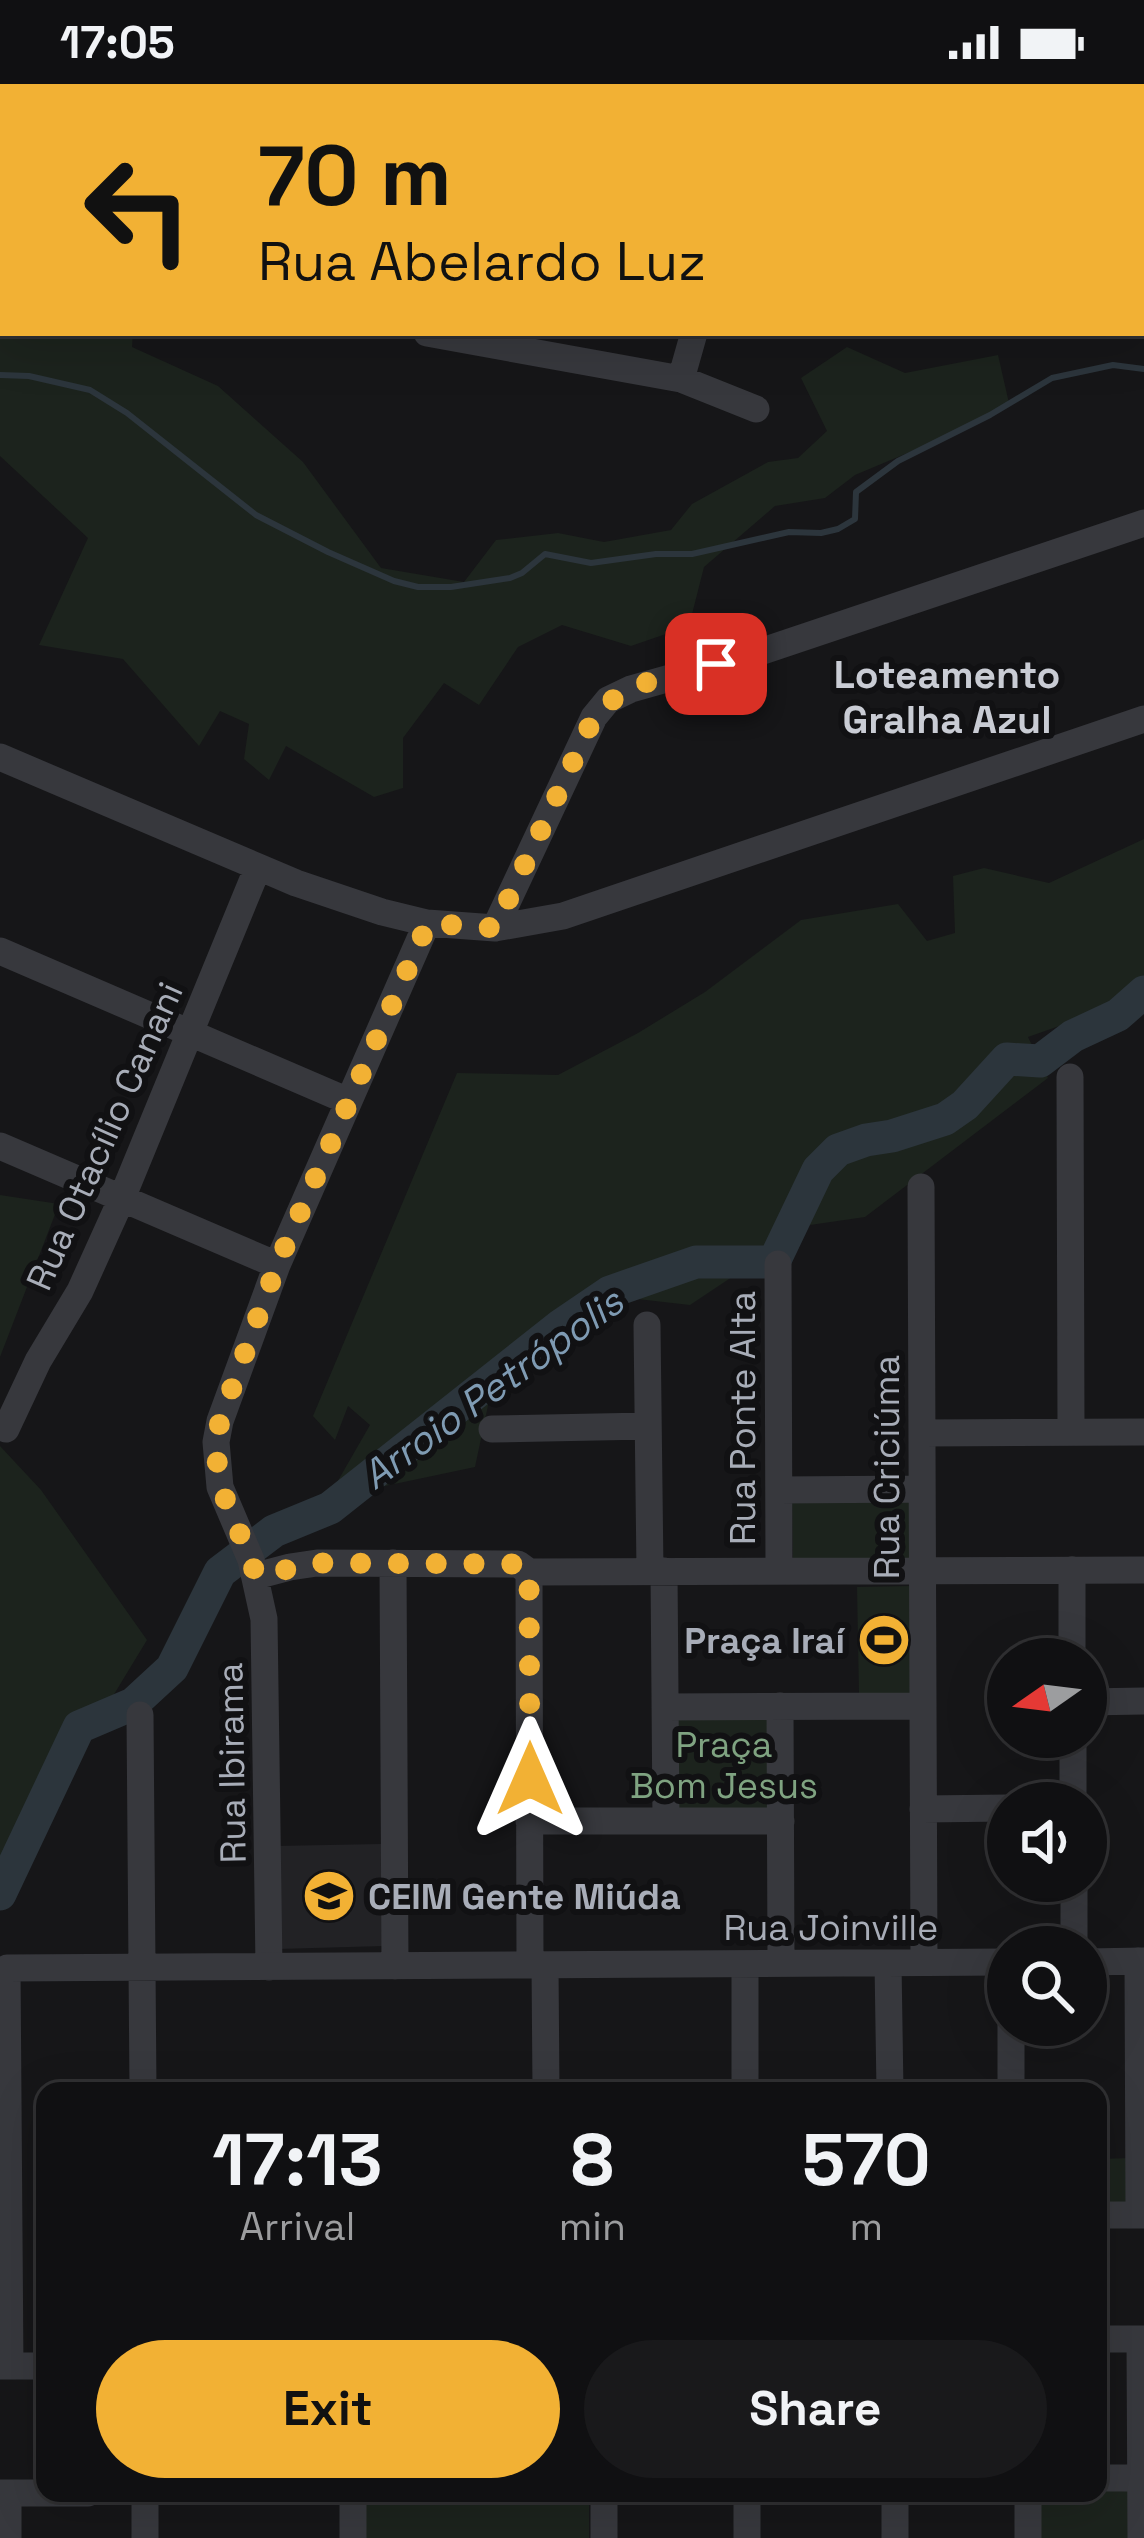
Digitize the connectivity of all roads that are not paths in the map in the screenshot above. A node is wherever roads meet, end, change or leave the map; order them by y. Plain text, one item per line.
1 (444, 336) edge
2 (693, 336) edge
3 (680, 379) junction
4 (757, 409) dead end
5 (1144, 523) edge
6 (1144, 718) edge
7 (0, 757) edge
8 (258, 867) junction
9 (428, 923) junction
10 (495, 928) junction
11 (0, 951) edge
12 (191, 1033) junction
13 (1070, 1077) dead end
14 (348, 1101) junction
15 (0, 1146) edge
16 (921, 1187) dead end
17 (122, 1198) junction
18 (778, 1264) dead end
19 (277, 1265) junction
20 (646, 1325) dead end
21 (648, 1426) junction
22 (492, 1429) dead end
23 (6, 1430) dead end
24 (1071, 1432) junction
25 (1144, 1432) edge
26 (922, 1433) junction
27 (922, 1489) junction
28 (779, 1490) junction
29 (250, 1558) junction
30 (393, 1563) junction
31 (922, 1570) junction
32 (1072, 1570) junction
33 (1144, 1570) edge
34 (657, 1571) junction
35 (779, 1571) junction
36 (529, 1572) junction
37 (1072, 1638) edge
38 (1107, 1702) edge
39 (1144, 1702) edge
40 (665, 1706) junction
41 (780, 1706) junction
42 (923, 1706) junction
43 (140, 1715) dead end
44 (987, 1808) edge
45 (923, 1809) junction
46 (530, 1821) junction
47 (666, 1821) junction
48 (781, 1821) junction
49 (1141, 1961) edge
50 (987, 1962) edge
51 (1107, 1962) edge
52 (888, 1963) junction
53 (924, 1963) junction
54 (745, 1964) junction
55 (782, 1964) junction
56 (537, 1965) junction
57 (269, 1966) junction
58 (394, 1966) junction
59 (142, 1967) junction
60 (1011, 2046) edge
61 (142, 2082) edge
62 (545, 2082) edge
63 (745, 2082) edge
64 (890, 2082) edge
65 (1011, 2082) edge
66 (1107, 2215) edge
67 (1142, 2215) edge
68 (4, 2237) edge
69 (1107, 2339) edge
70 (1142, 2339) edge
71 (5, 2366) edge
72 (36, 2366) edge
73 (1107, 2478) edge
74 (1141, 2478) junction
75 (4, 2493) edge
76 (36, 2493) edge
77 (145, 2502) edge
78 (353, 2502) edge
79 (604, 2502) edge
80 (747, 2502) edge
81 (895, 2502) edge
82 (1028, 2502) edge
83 (8, 2538) edge
84 (145, 2538) edge
85 (353, 2538) edge
86 (604, 2538) edge
87 (747, 2538) edge
88 (895, 2538) edge
89 (1028, 2538) edge
90 (1141, 2538) edge

1 - 3 street
2 - 3 street
3 - 4 street
5 - 10 street
6 - 10 street
7 - 8 street
8 - 9 street
8 - 12 street, Rua Otacílio Canani
9 - 10 street
9 - 14 street, Rua Ibirama
11 - 12 street
12 - 14 street
12 - 17 street, Rua Otacílio Canani
13 - 24 street
14 - 19 street, Rua Ibirama
15 - 17 street
16 - 26 street, Rua Criciúma
17 - 19 street
17 - 23 street, Rua Otacílio Canani
18 - 28 street, Rua Ponte Alta
19 - 29 street, Rua Ibirama
20 - 21 street
21 - 22 street
21 - 34 street
24 - 25 street
24 - 26 street
26 - 27 street, Rua Criciúma
27 - 28 street
27 - 31 street, Rua Criciúma
28 - 35 street, Rua Ponte Alta
29 - 30 street
29 - 57 street, Rua Ibirama
30 - 36 street
30 - 58 street
31 - 32 street
31 - 35 street
31 - 42 street, Rua Criciúma
32 - 33 street
32 - 37 street
34 - 35 street
34 - 36 street
34 - 40 street
36 - 46 street
38 - 39 street
40 - 41 street
40 - 47 street
41 - 42 street
41 - 48 street
42 - 45 street, Rua Criciúma
43 - 59 street
44 - 45 street
45 - 53 street, Rua Criciúma
46 - 47 street
46 - 56 street
47 - 48 street
48 - 55 street
49 - 51 street
49 - 67 street
50 - 53 street, Rua Joinville
52 - 53 street, Rua Joinville
52 - 55 street, Rua Joinville
52 - 64 street
54 - 55 street, Rua Joinville
54 - 56 street, Rua Joinville
54 - 63 street
56 - 58 street, Rua Joinville
56 - 62 street
57 - 58 street, Rua Joinville
57 - 59 street, Rua Joinville
59 - 61 street
59 - 68 street, Rua Joinville
60 - 65 street
66 - 67 street
68 - 71 street
69 - 70 street
70 - 74 street
71 - 72 street
73 - 74 street
74 - 90 street
75 - 76 street
75 - 83 street
77 - 84 street
78 - 85 street
79 - 86 street
80 - 87 street
81 - 88 street
82 - 89 street

